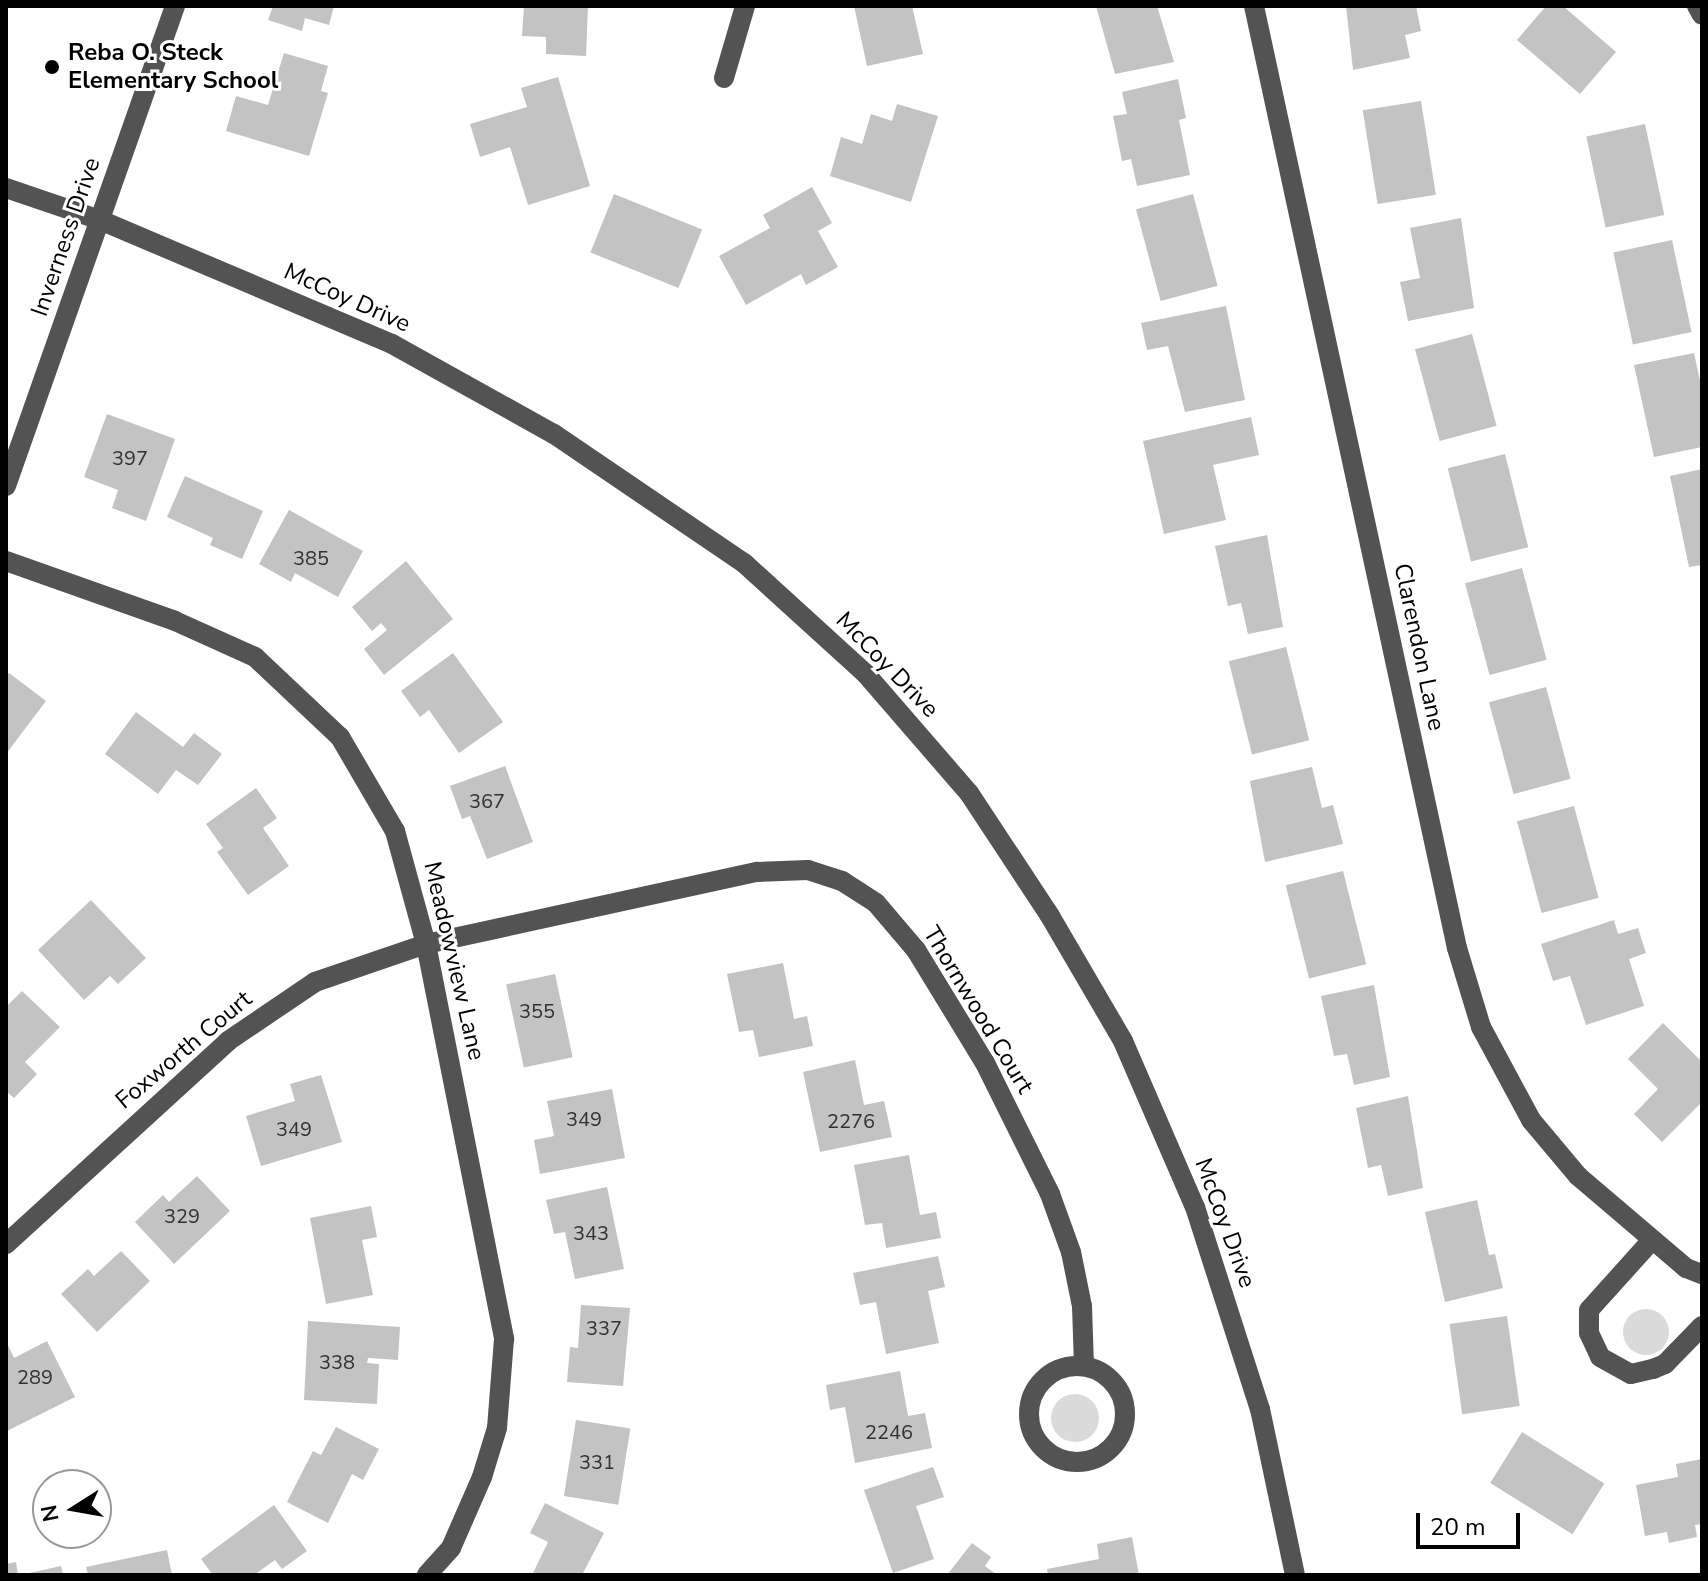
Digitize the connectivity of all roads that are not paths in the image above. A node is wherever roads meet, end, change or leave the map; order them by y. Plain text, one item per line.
1 (175, 6) edge
2 (745, 6) edge
3 (1254, 6) edge
4 (1697, 6) edge
5 (1702, 15) edge
6 (724, 78) dead end
7 (6, 188) edge
8 (100, 220) junction
9 (6, 486) edge
10 (6, 561) edge
11 (426, 944) junction
12 (1652, 1240) junction
13 (6, 1244) edge
14 (1702, 1274) edge
15 (1702, 1326) edge
16 (1084, 1365) junction
17 (427, 1575) edge
18 (1295, 1575) edge

1 - 8 street, Inverness Drive
2 - 6 street
3 - 12 street, Clarendon Lane
4 - 5 street
7 - 8 street, McCoy Drive
8 - 9 street, Inverness Drive
8 - 18 street, McCoy Drive
10 - 11 street, Meadowview Lane
11 - 13 street, Foxworth Court
11 - 16 street, Thornwood Court
11 - 17 street, Meadowview Lane
12 - 14 street, Clarendon Lane
12 - 15 street
16 - 16 street

